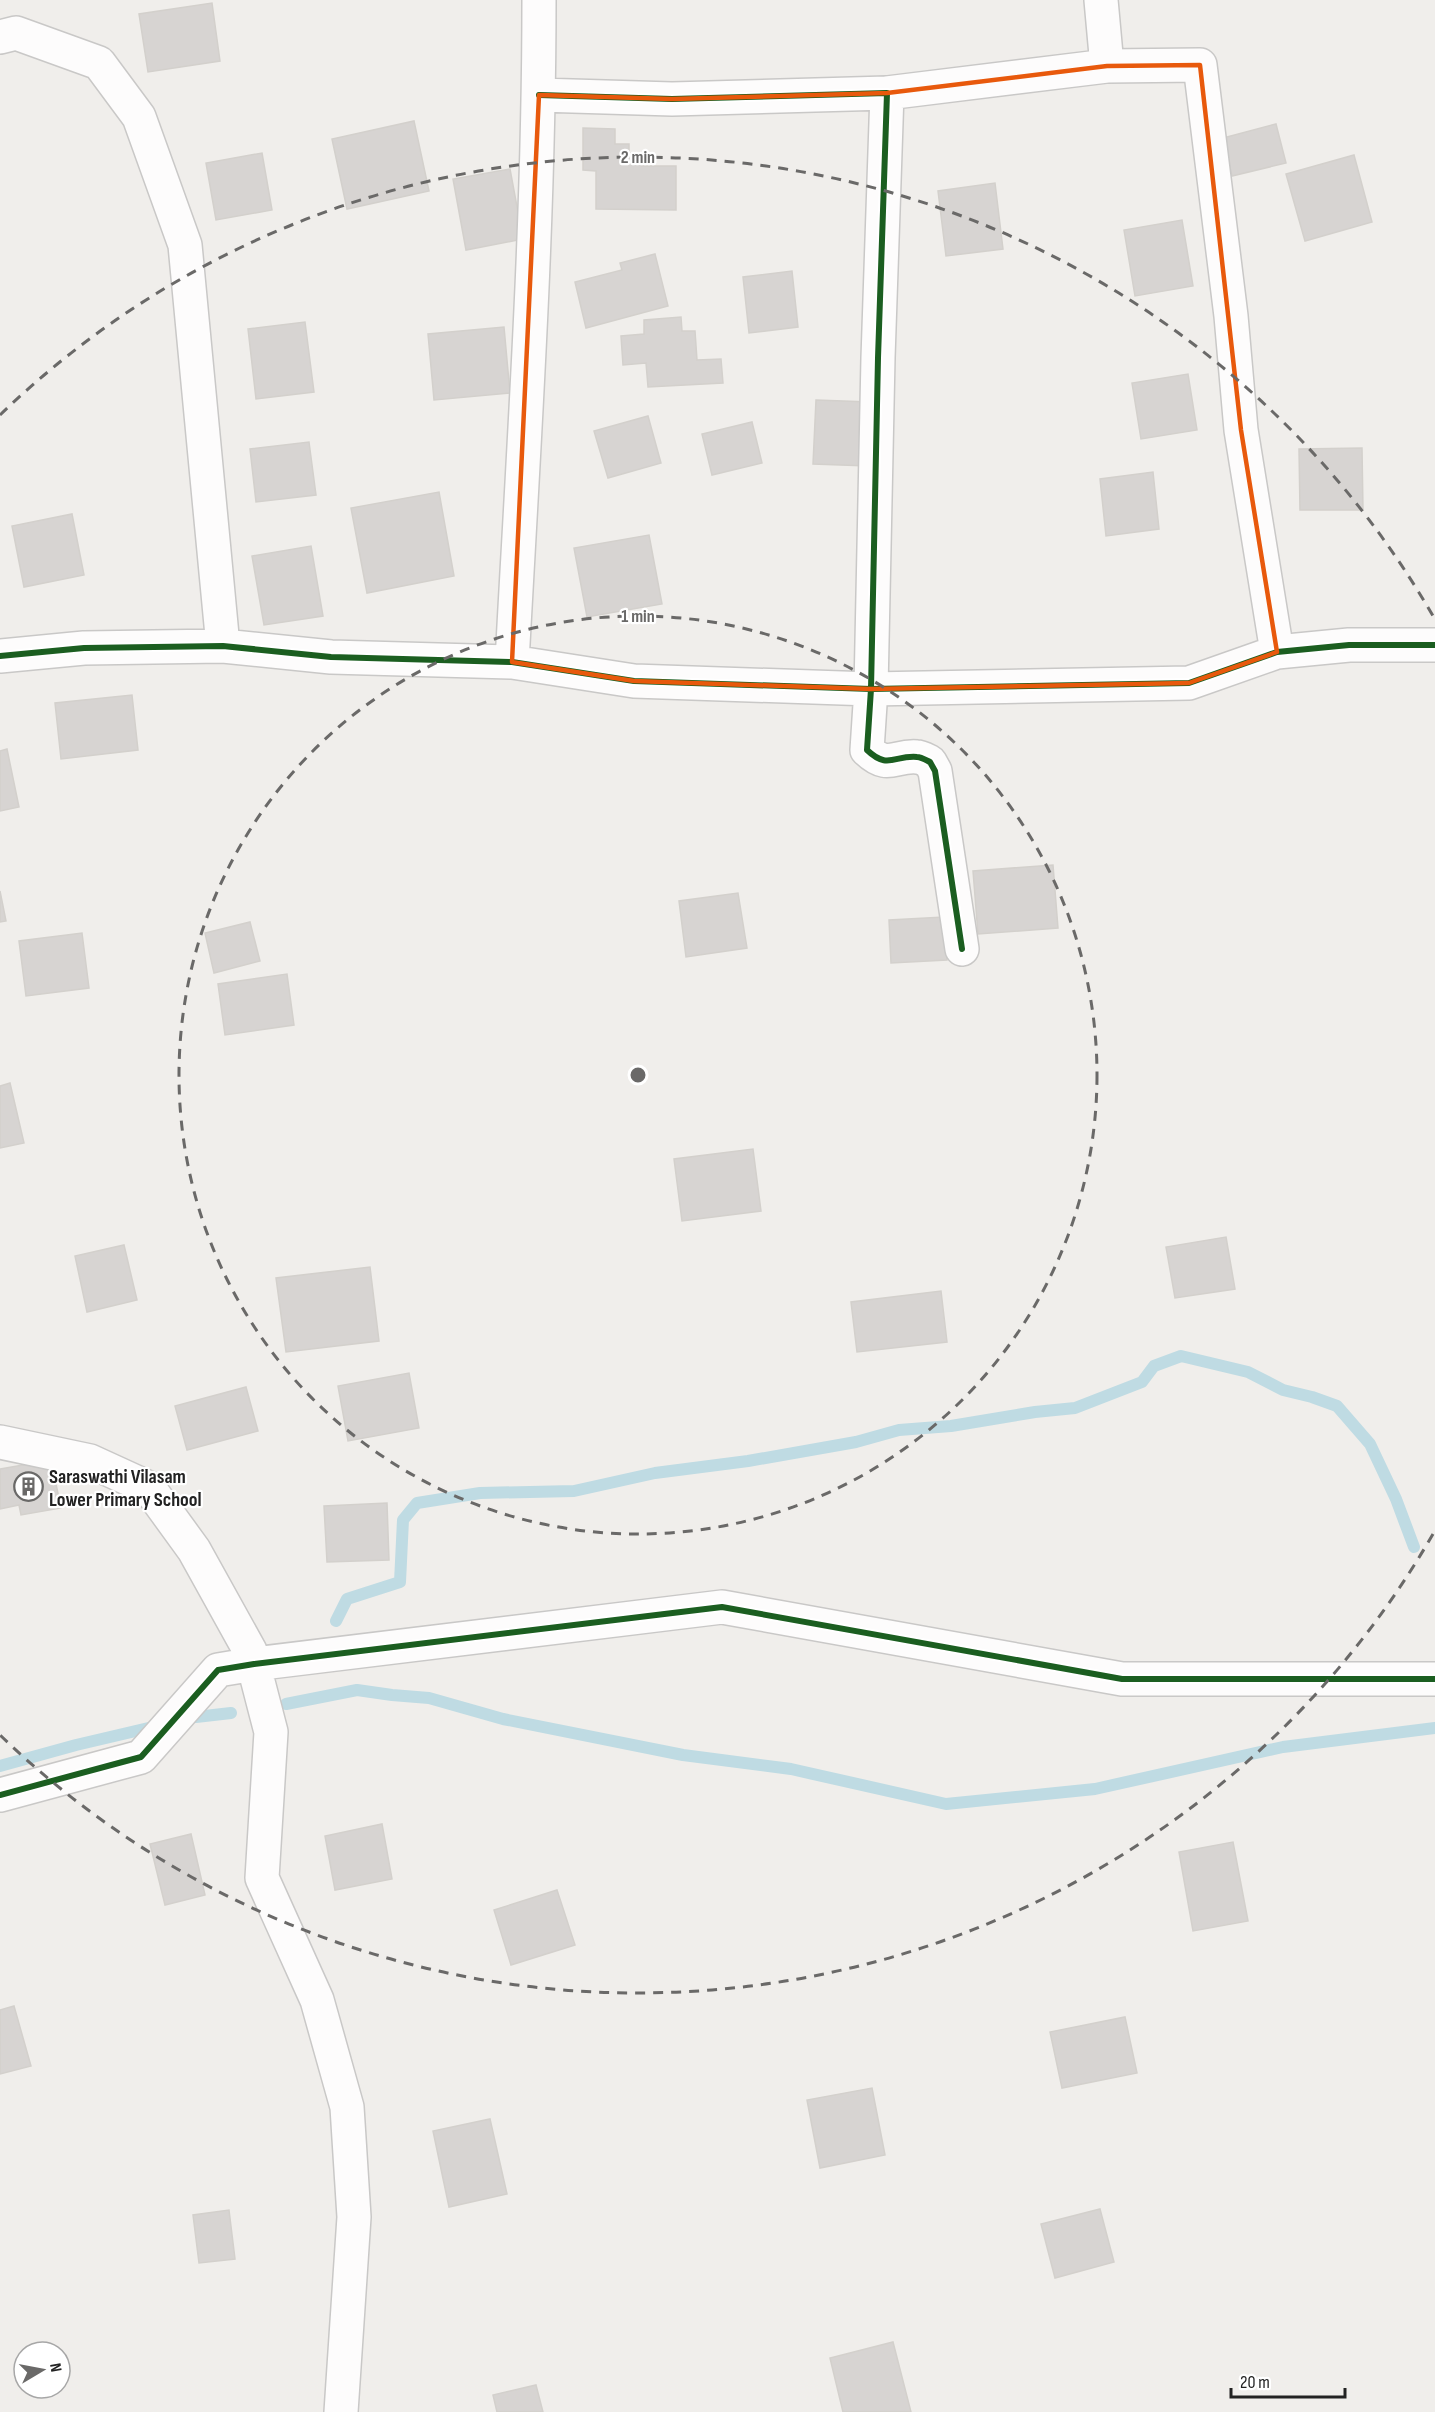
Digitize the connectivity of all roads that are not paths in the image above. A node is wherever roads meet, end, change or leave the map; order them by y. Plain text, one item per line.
1 (539, 0) edge
2 (1101, 0) edge
3 (0, 37) edge
4 (1107, 66) junction
5 (887, 93) junction
6 (539, 95) junction
7 (1435, 645) edge
8 (223, 646) junction
9 (1277, 652) junction
10 (0, 656) edge
11 (512, 662) junction
12 (871, 689) junction
13 (962, 949) dead end
14 (0, 1442) edge
15 (254, 1664) junction
16 (1435, 1679) edge
17 (0, 1795) edge
18 (341, 2412) edge

1 - 6 street
2 - 4 street
3 - 8 street
4 - 5 street
4 - 9 street
5 - 6 street
5 - 12 street
6 - 11 street
7 - 9 street
8 - 10 street
8 - 11 street
9 - 12 street
11 - 12 street
12 - 13 street
14 - 15 street
15 - 16 street
15 - 17 street
15 - 18 street

